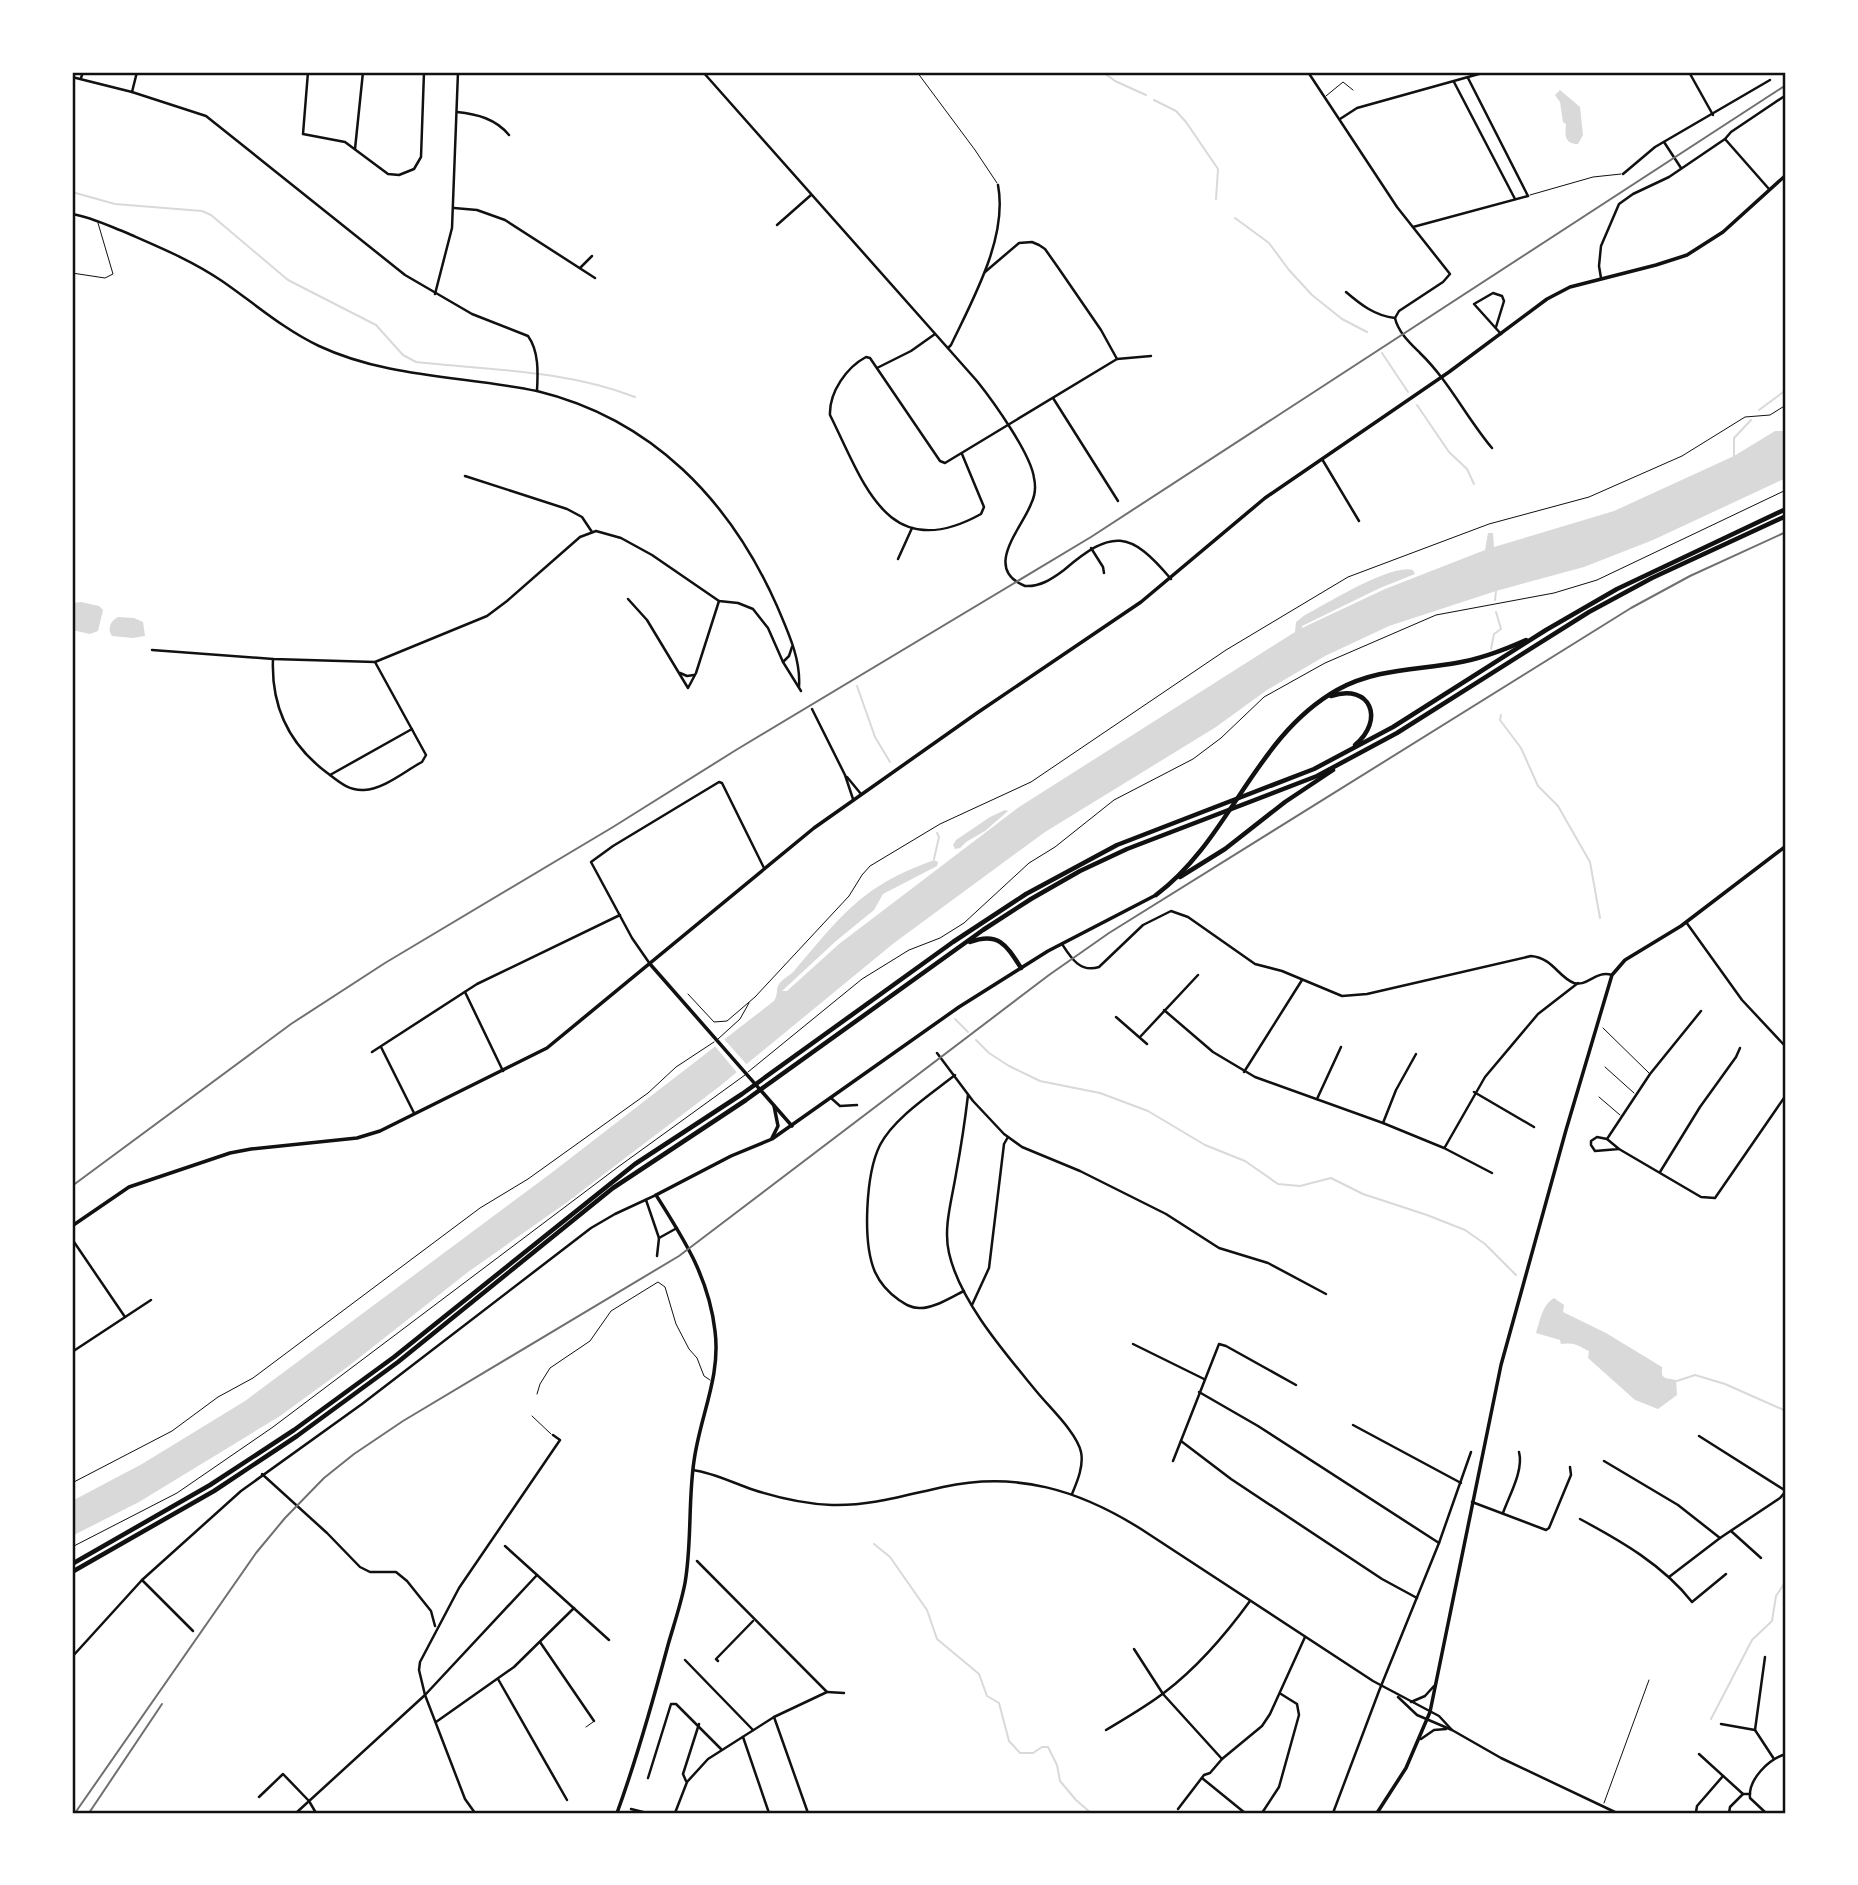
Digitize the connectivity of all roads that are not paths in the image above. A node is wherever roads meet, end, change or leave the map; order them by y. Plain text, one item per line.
1 (83, 72) edge
2 (137, 72) edge
3 (308, 72) edge
4 (363, 72) edge
5 (424, 72) edge
6 (458, 72) edge
7 (703, 72) edge
8 (917, 72) edge
9 (1308, 72) edge
10 (1465, 72) edge
11 (1486, 72) edge
12 (1689, 72) edge
13 (72, 77) edge
14 (81, 78) junction
15 (1468, 78) junction
16 (1770, 80) dead end
17 (1454, 82) junction
18 (1353, 90) dead end
19 (132, 92) junction
20 (1786, 95) edge
21 (1324, 97) junction
22 (457, 113) junction
23 (1713, 115) junction
24 (1339, 120) junction
25 (509, 135) dead end
26 (1726, 139) junction
27 (1664, 142) junction
28 (355, 149) junction
29 (1682, 169) junction
30 (1623, 174) joint
31 (1786, 175) edge
32 (998, 185) joint
33 (1770, 190) junction
34 (812, 194) junction
35 (1528, 196) junction
36 (1515, 199) junction
37 (454, 208) junction
38 (72, 214) edge
39 (97, 221) junction
40 (777, 225) dead end
41 (1413, 228) junction
42 (592, 256) dead end
43 (580, 268) junction
44 (985, 272) junction
45 (72, 273) edge
46 (594, 278) dead end
47 (1601, 278) junction
48 (1346, 292) dead end
49 (435, 294) junction
50 (1395, 318) junction
51 (1496, 327) junction
52 (935, 334) junction
53 (1501, 334) junction
54 (947, 348) junction
55 (1151, 356) dead end
56 (1117, 359) junction
57 (877, 368) junction
58 (1442, 377) junction
59 (537, 391) junction
60 (1053, 398) junction
61 (1786, 405) edge
62 (1007, 426) junction
63 (1492, 448) dead end
64 (962, 454) junction
65 (1322, 459) junction
66 (465, 476) dead end
67 (1786, 490) edge
68 (1118, 501) dead end
69 (1786, 509) edge
70 (1786, 516) edge
71 (1359, 521) dead end
72 (912, 528) junction
73 (592, 532) junction
74 (1091, 548) junction
75 (898, 559) dead end
76 (1104, 573) dead end
77 (1171, 579) junction
78 (628, 599) dead end
79 (719, 601) junction
80 (1546, 630) junction
81 (792, 646) junction
82 (152, 650) dead end
83 (273, 659) junction
84 (375, 662) junction
85 (783, 662) junction
86 (678, 671) junction
87 (696, 673) junction
88 (1327, 697) junction
89 (811, 709) dead end
90 (412, 729) junction
91 (1345, 753) junction
92 (1356, 756) junction
93 (330, 775) junction
94 (845, 775) junction
95 (861, 794) junction
96 (853, 799) junction
97 (1786, 846) edge
98 (764, 868) junction
99 (1176, 879) junction
100 (1156, 895) joint
101 (620, 915) junction
102 (1686, 922) junction
103 (1062, 943) junction
104 (957, 948) junction
105 (650, 964) junction
106 (1021, 968) junction
107 (1198, 975) dead end
108 (1612, 975) junction
109 (1303, 979) junction
110 (1578, 983) junction
111 (465, 992) junction
112 (688, 994) dead end
113 (751, 1001) junction
114 (1164, 1010) junction
115 (1701, 1011) dead end
116 (1116, 1017) dead end
117 (1603, 1028) dead end
118 (1139, 1037) junction
119 (1147, 1044) dead end
120 (381, 1047) junction
121 (1341, 1047) dead end
122 (1786, 1047) edge
123 (1740, 1048) dead end
124 (372, 1052) dead end
125 (937, 1052) dead end
126 (1416, 1054) dead end
127 (1605, 1067) dead end
128 (503, 1071) junction
129 (1244, 1072) junction
130 (1650, 1074) junction
131 (955, 1075) junction
132 (1474, 1092) junction
133 (968, 1095) junction
134 (1636, 1095) junction
135 (1786, 1095) edge
136 (1599, 1097) dead end
137 (831, 1098) junction
138 (1317, 1099) junction
139 (773, 1104) junction
140 (858, 1105) dead end
141 (415, 1115) junction
142 (1621, 1117) junction
143 (1383, 1123) junction
144 (792, 1126) junction
145 (1534, 1127) dead end
146 (1008, 1137) junction
147 (772, 1139) junction
148 (1607, 1139) junction
149 (1444, 1148) junction
150 (1619, 1149) junction
151 (1660, 1172) junction
152 (1492, 1173) dead end
153 (656, 1195) junction
154 (646, 1200) junction
155 (72, 1226) edge
156 (677, 1228) junction
157 (659, 1238) junction
158 (72, 1240) edge
159 (657, 1256) dead end
160 (965, 1291) junction
161 (1326, 1294) dead end
162 (151, 1300) dead end
163 (972, 1305) junction
164 (125, 1317) junction
165 (1133, 1343) dead end
166 (72, 1352) edge
167 (1204, 1379) junction
168 (714, 1381) junction
169 (1296, 1385) dead end
170 (1199, 1392) junction
171 (537, 1394) dead end
172 (531, 1416) dead end
173 (1353, 1425) dead end
174 (553, 1436) joint
175 (1699, 1436) dead end
176 (1181, 1441) junction
177 (1471, 1452) dead end
178 (1519, 1452) dead end
179 (1173, 1461) dead end
180 (1604, 1461) dead end
181 (1570, 1467) dead end
182 (693, 1470) junction
183 (262, 1474) junction
184 (72, 1483) edge
185 (1461, 1483) junction
186 (1786, 1491) edge
187 (1072, 1494) junction
188 (1472, 1502) junction
189 (1503, 1513) junction
190 (1580, 1519) dead end
191 (1731, 1531) junction
192 (1720, 1538) junction
193 (1439, 1543) junction
194 (505, 1546) dead end
195 (72, 1548) edge
196 (1761, 1558) dead end
197 (697, 1561) dead end
198 (72, 1564) edge
199 (72, 1572) edge
200 (1726, 1574) dead end
201 (537, 1575) junction
202 (1669, 1577) junction
203 (142, 1580) junction
204 (1417, 1599) junction
205 (1251, 1601) junction
206 (574, 1608) junction
207 (754, 1620) junction
208 (435, 1629) junction
209 (193, 1630) dead end
210 (1305, 1637) junction
211 (609, 1640) dead end
212 (540, 1642) junction
213 (1134, 1649) dead end
214 (72, 1657) edge
215 (1765, 1657) dead end
216 (685, 1660) dead end
217 (718, 1661) dead end
218 (498, 1679) junction
219 (1649, 1680) dead end
220 (1436, 1684) junction
221 (1381, 1686) junction
222 (827, 1692) junction
223 (844, 1693) dead end
224 (1163, 1694) junction
225 (1280, 1694) junction
226 (425, 1695) junction
227 (1396, 1695) junction
228 (1411, 1702) junction
229 (1430, 1712) junction
230 (774, 1717) junction
231 (600, 1718) dead end
232 (1428, 1719) junction
233 (436, 1721) junction
234 (594, 1721) junction
235 (699, 1724) junction
236 (1721, 1724) dead end
237 (586, 1727) dead end
238 (752, 1730) junction
239 (1106, 1730) dead end
240 (1451, 1730) junction
241 (1755, 1730) junction
242 (742, 1737) junction
243 (1421, 1739) junction
244 (721, 1750) junction
245 (1786, 1754) edge
246 (1699, 1755) dead end
247 (1222, 1759) junction
248 (1774, 1759) junction
249 (1723, 1776) junction
250 (561, 1778) dead end
251 (648, 1778) dead end
252 (1202, 1778) junction
253 (556, 1781) junction
254 (687, 1782) junction
255 (1743, 1794) junction
256 (1749, 1794) junction
257 (259, 1797) dead end
258 (567, 1800) dead end
259 (309, 1801) junction
260 (1602, 1807) junction
261 (631, 1809) dead end
262 (1178, 1809) dead end
263 (1760, 1811) edge
264 (1696, 1812) edge
265 (296, 1813) edge
266 (316, 1813) edge
267 (475, 1813) edge
268 (617, 1813) edge
269 (647, 1813) edge
270 (674, 1813) edge
271 (769, 1813) edge
272 (808, 1813) edge
273 (1245, 1813) edge
274 (1262, 1813) edge
275 (1333, 1813) edge
276 (1377, 1813) edge
277 (1617, 1813) edge
278 (1729, 1813) edge
279 (1766, 1813) edge

1 - 14 street
2 - 19 street
3 - 28 street
4 - 28 street
5 - 28 street
6 - 22 street
7 - 34 street
8 - 32 lane
9 - 21 street
10 - 15 lane
11 - 15 street
12 - 23 street
13 - 14 street
14 - 19 street
15 - 17 street
15 - 35 street
16 - 23 street
17 - 24 street
17 - 36 street
18 - 21 lane
19 - 49 street
20 - 26 street
21 - 24 street
22 - 25 street
22 - 37 street
23 - 27 street
24 - 41 street
26 - 29 street
26 - 33 street
27 - 29 street
27 - 30 street
29 - 47 street
30 - 35 lane
31 - 33 main road
32 - 44 street
33 - 47 main road
34 - 40 street
34 - 52 street
35 - 36 street
36 - 41 street
37 - 43 street
37 - 49 street
38 - 39 street
39 - 45 lane
39 - 59 street
41 - 50 street
42 - 43 street
43 - 46 street
44 - 54 street
44 - 56 street
47 - 53 main road
48 - 50 street
49 - 59 street
50 - 58 street
51 - 51 street
51 - 53 street
52 - 54 street
52 - 57 street
53 - 58 main road
54 - 62 street
55 - 56 street
56 - 60 street
57 - 64 street
57 - 72 street
58 - 63 street
58 - 65 main road
59 - 81 street
60 - 62 street
60 - 68 street
61 - 113 lane
62 - 64 street
62 - 74 street
64 - 72 street
65 - 71 street
65 - 77 main road
66 - 73 street
67 - 195 lane
69 - 80 highway
70 - 92 highway
72 - 75 street
73 - 79 street
73 - 84 street
74 - 76 street
74 - 77 street
77 - 95 main road
78 - 86 street
79 - 85 street
79 - 87 street
80 - 88 highway
80 - 91 highway
81 - 85 street
81 - 85 street
82 - 83 street
83 - 84 street
83 - 93 street
84 - 90 street
86 - 87 street
86 - 87 street
88 - 91 highway
88 - 99 highway
89 - 94 street
90 - 93 street
90 - 93 street
91 - 198 highway
92 - 99 highway
92 - 104 highway
94 - 95 street
94 - 96 street
95 - 96 main road
96 - 98 main road
97 - 102 main road
98 - 101 street
98 - 105 main road
99 - 100 highway
100 - 103 main road
101 - 105 street
101 - 111 street
102 - 108 main road
102 - 122 street
103 - 106 main road
103 - 109 street
104 - 106 highway
104 - 199 highway
105 - 128 main road
105 - 139 main road
106 - 137 main road
107 - 114 street
108 - 110 street
108 - 188 main road
109 - 110 street
109 - 129 street
110 - 132 street
111 - 120 street
111 - 128 street
112 - 113 lane
113 - 184 lane
114 - 118 street
114 - 129 street
115 - 130 street
116 - 118 street
117 - 130 lane
118 - 119 street
120 - 124 street
120 - 141 street
121 - 138 street
123 - 151 street
125 - 131 street
126 - 143 street
127 - 134 lane
128 - 141 main road
129 - 138 street
130 - 134 street
131 - 133 street
131 - 160 street
132 - 145 street
132 - 149 street
133 - 146 street
133 - 160 street
134 - 142 street
135 - 151 street
136 - 142 lane
137 - 140 street
137 - 144 main road
138 - 143 street
139 - 144 main road
139 - 147 main road
141 - 155 main road
142 - 148 street
143 - 149 street
144 - 147 main road
146 - 161 street
146 - 163 street
147 - 153 main road
148 - 150 street
148 - 150 street
149 - 152 street
150 - 151 street
153 - 154 street
153 - 156 main road
154 - 157 street
154 - 183 street
156 - 157 street
156 - 168 main road
157 - 159 street
158 - 164 street
160 - 163 street
162 - 164 street
163 - 187 street
164 - 166 street
165 - 167 street
167 - 169 street
167 - 170 street
168 - 171 lane
168 - 182 main road
170 - 176 street
170 - 193 street
172 - 174 lane
173 - 185 street
174 - 208 street
175 - 186 street
176 - 179 street
176 - 204 street
177 - 185 street
178 - 189 street
180 - 192 street
181 - 189 street
182 - 187 street
182 - 268 main road
183 - 203 street
183 - 208 street
185 - 193 street
186 - 191 street
187 - 205 street
188 - 189 street
188 - 220 main road
190 - 202 street
191 - 192 street
191 - 196 street
192 - 202 street
193 - 204 street
194 - 201 street
197 - 207 street
200 - 202 street
201 - 206 street
201 - 226 street
203 - 209 street
203 - 214 street
204 - 221 street
205 - 210 street
205 - 224 street
206 - 211 street
206 - 212 street
207 - 217 street
207 - 222 street
208 - 226 street
210 - 221 street
210 - 225 street
212 - 218 street
212 - 234 street
213 - 224 street
215 - 241 street
216 - 238 street
218 - 233 street
218 - 253 street
219 - 260 lane
220 - 228 street
220 - 229 main road
221 - 227 street
221 - 275 street
222 - 223 street
222 - 230 street
224 - 239 street
224 - 247 street
225 - 247 street
225 - 274 street
226 - 233 street
226 - 259 street
227 - 228 street
227 - 232 street
228 - 229 street
229 - 232 main road
229 - 240 street
230 - 238 street
230 - 272 street
231 - 234 lane
232 - 240 street
232 - 243 main road
233 - 267 street
234 - 237 lane
235 - 244 street
235 - 251 street
235 - 254 street
236 - 241 street
238 - 242 street
240 - 243 street
240 - 260 street
241 - 248 street
242 - 244 street
242 - 271 street
243 - 276 main road
244 - 254 street
245 - 248 street
246 - 249 street
247 - 252 street
248 - 256 street
249 - 255 street
249 - 264 street
250 - 253 lane
252 - 262 street
252 - 273 street
253 - 258 street
254 - 270 street
255 - 256 street
255 - 278 street
256 - 263 street
257 - 259 street
259 - 265 street
259 - 266 street
260 - 277 street
261 - 269 street
263 - 279 street

